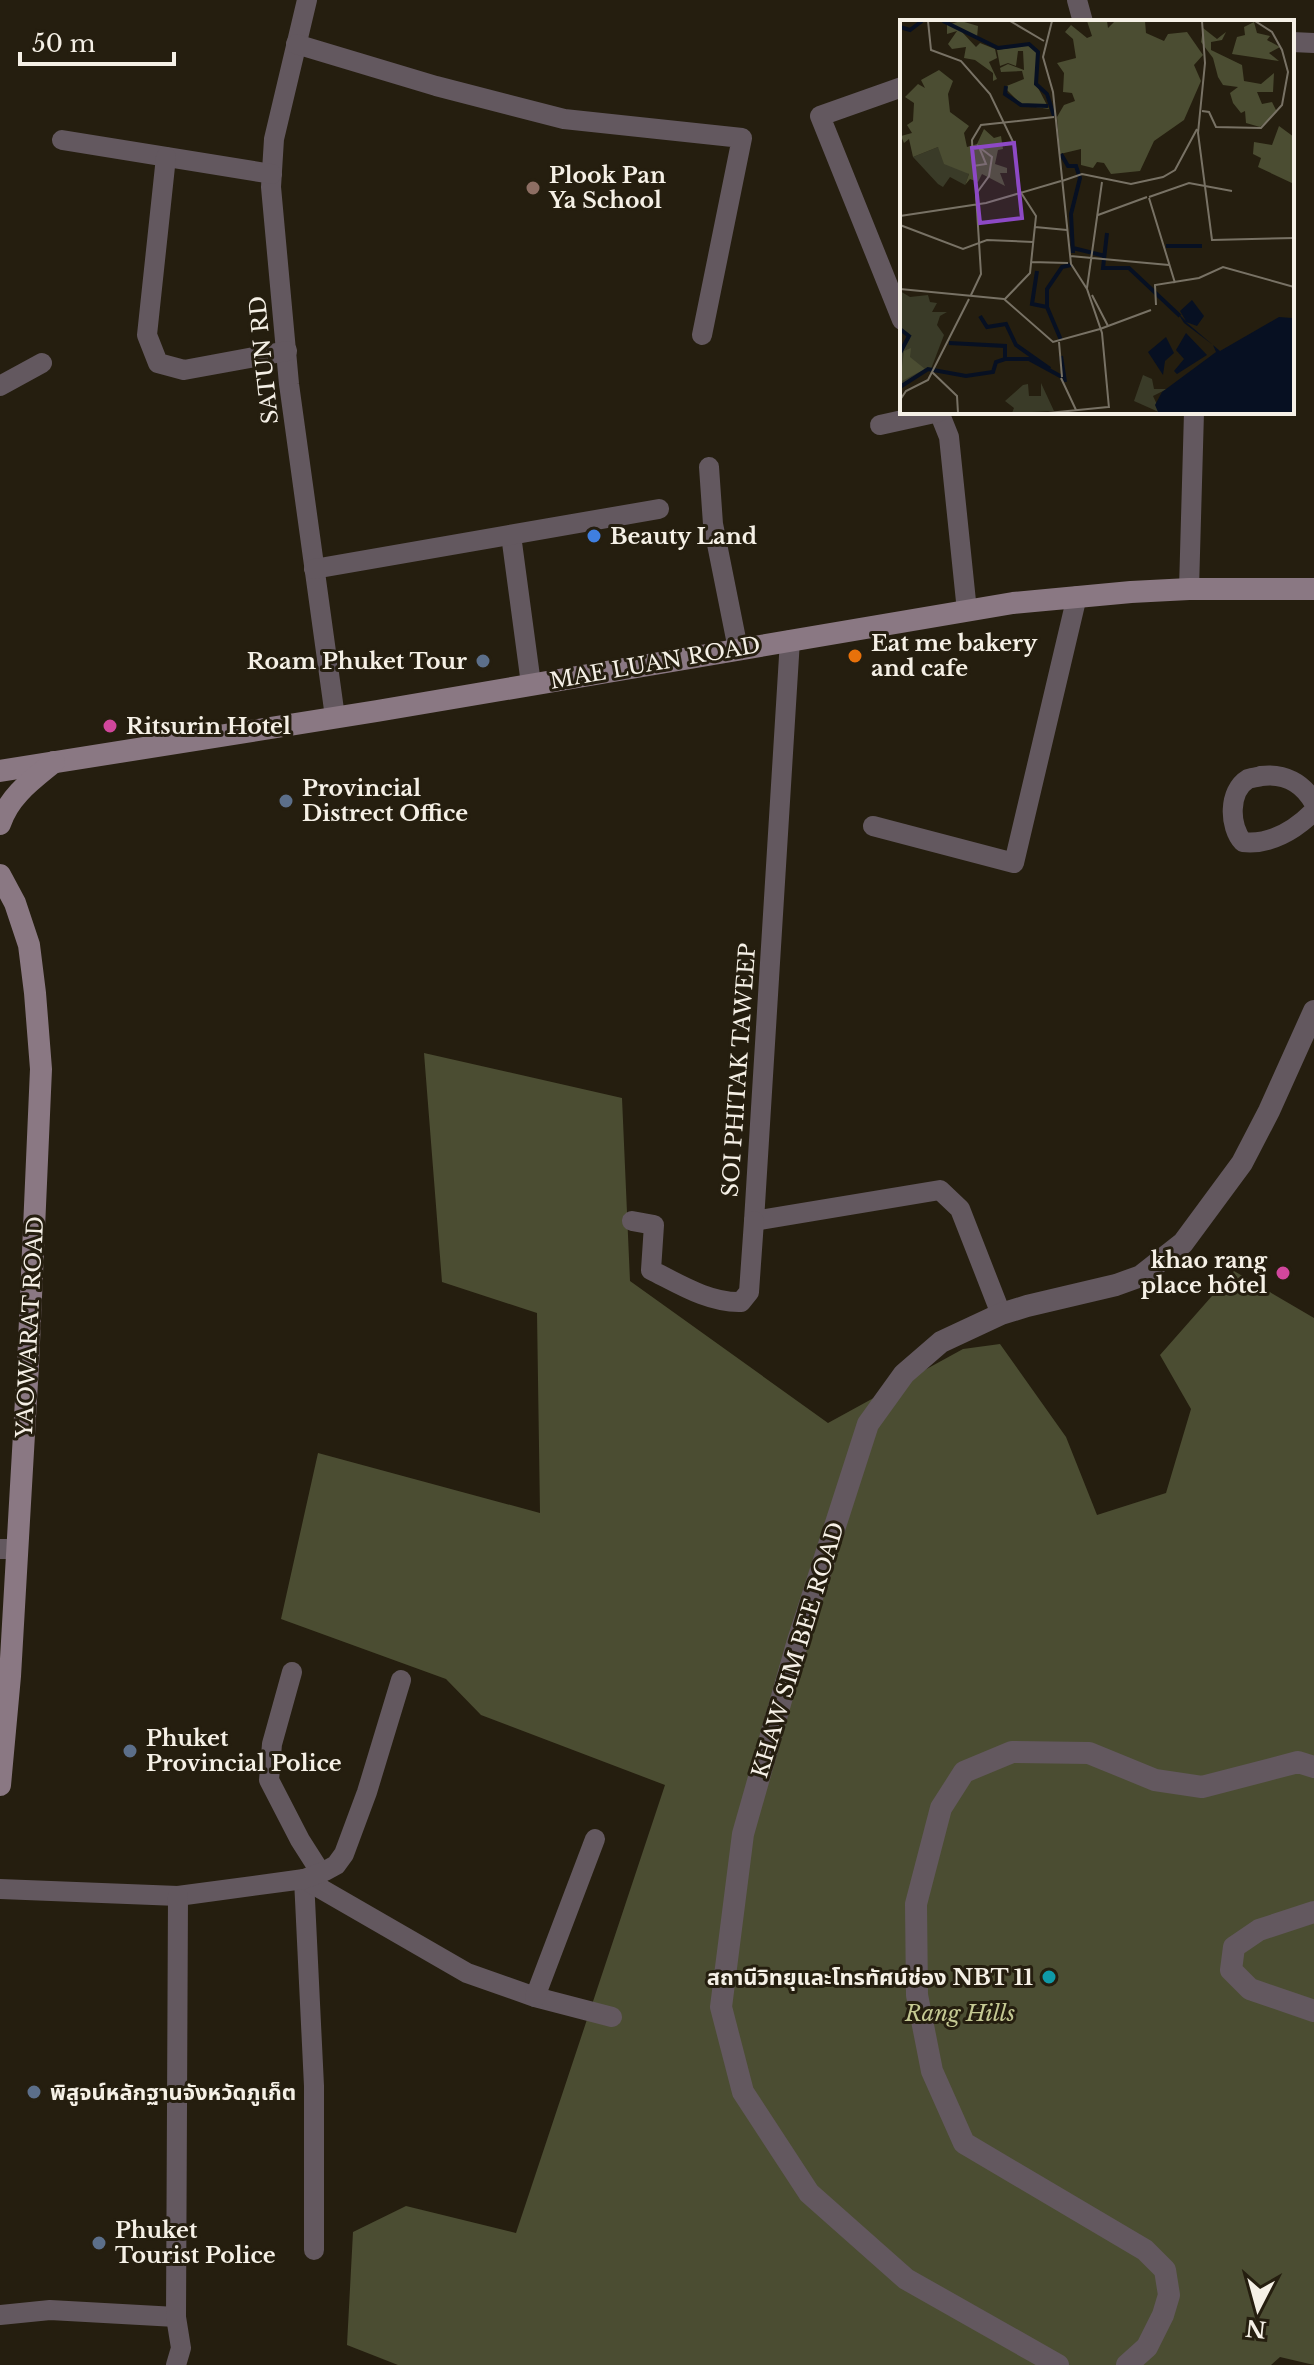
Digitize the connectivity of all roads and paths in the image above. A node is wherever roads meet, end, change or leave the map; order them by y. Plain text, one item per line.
1 (307, 0) edge
2 (1077, 0) edge
3 (1082, 20) edge
4 (1294, 42) edge
5 (1314, 43) edge
6 (296, 44) junction
7 (900, 88) edge
8 (62, 140) dead end
9 (166, 157) junction
10 (272, 174) junction
11 (900, 315) edge
12 (702, 335) dead end
13 (287, 351) junction
14 (42, 363) dead end
15 (0, 386) edge
16 (930, 414) edge
17 (940, 414) edge
18 (1194, 414) edge
19 (880, 425) dead end
20 (709, 467) dead end
21 (659, 509) dead end
22 (511, 535) junction
23 (314, 569) junction
24 (1189, 589) junction
25 (1314, 589) edge
26 (1077, 596) junction
27 (967, 611) junction
28 (790, 640) junction
29 (738, 649) junction
30 (531, 684) junction
31 (335, 717) junction
32 (55, 761) junction
33 (0, 771) edge
34 (1314, 803) edge
35 (1314, 811) edge
36 (0, 824) edge
37 (873, 826) dead end
38 (0, 875) edge
39 (1314, 1011) edge
40 (632, 1221) dead end
41 (754, 1221) junction
42 (1001, 1314) junction
43 (9, 1549) edge
44 (292, 1672) dead end
45 (401, 1680) dead end
46 (1314, 1767) edge
47 (0, 1785) edge
48 (595, 1839) dead end
49 (313, 1876) junction
50 (0, 1889) edge
51 (178, 1896) junction
52 (1314, 1912) edge
53 (535, 1997) junction
54 (1314, 2011) edge
55 (612, 2017) dead end
56 (314, 2250) dead end
57 (0, 2315) edge
58 (176, 2317) junction
59 (176, 2365) edge
60 (1058, 2365) edge
61 (1127, 2365) edge

1 - 6 street, SATUN RD
2 - 3 street
4 - 5 street
6 - 10 street, SATUN RD
6 - 12 street
7 - 11 street
8 - 9 street
9 - 10 street
9 - 13 street
10 - 13 street, SATUN RD
13 - 23 street, SATUN RD
14 - 15 street
16 - 19 street
17 - 27 street
18 - 24 street
20 - 29 street
21 - 22 street
22 - 23 street
22 - 30 street
23 - 31 street, SATUN RD
24 - 25 main road, MAE LUAN ROAD
24 - 26 main road, MAE LUAN ROAD
26 - 27 main road, MAE LUAN ROAD
26 - 37 street
27 - 28 main road, MAE LUAN ROAD
28 - 29 main road, MAE LUAN ROAD
28 - 41 street, SOI PHITAK TAWEEP
29 - 30 main road, MAE LUAN ROAD
30 - 31 main road, MAE LUAN ROAD
31 - 32 main road, MAE LUAN ROAD
32 - 33 main road, MAE LUAN ROAD
32 - 36 main road
34 - 35 street
38 - 43 main road, YAOWARAT ROAD
39 - 42 street, KHAW SIM BEE ROAD
40 - 41 street
41 - 42 street, SOI PHITAK TAWEEP
42 - 60 street, KHAW SIM BEE ROAD
43 - 47 main road, YAOWARAT ROAD
44 - 49 street
45 - 49 street
46 - 61 street
48 - 53 street
49 - 51 street
49 - 53 street
49 - 56 street
50 - 51 street
51 - 58 street
52 - 54 street
53 - 55 street
57 - 58 street
58 - 59 street

